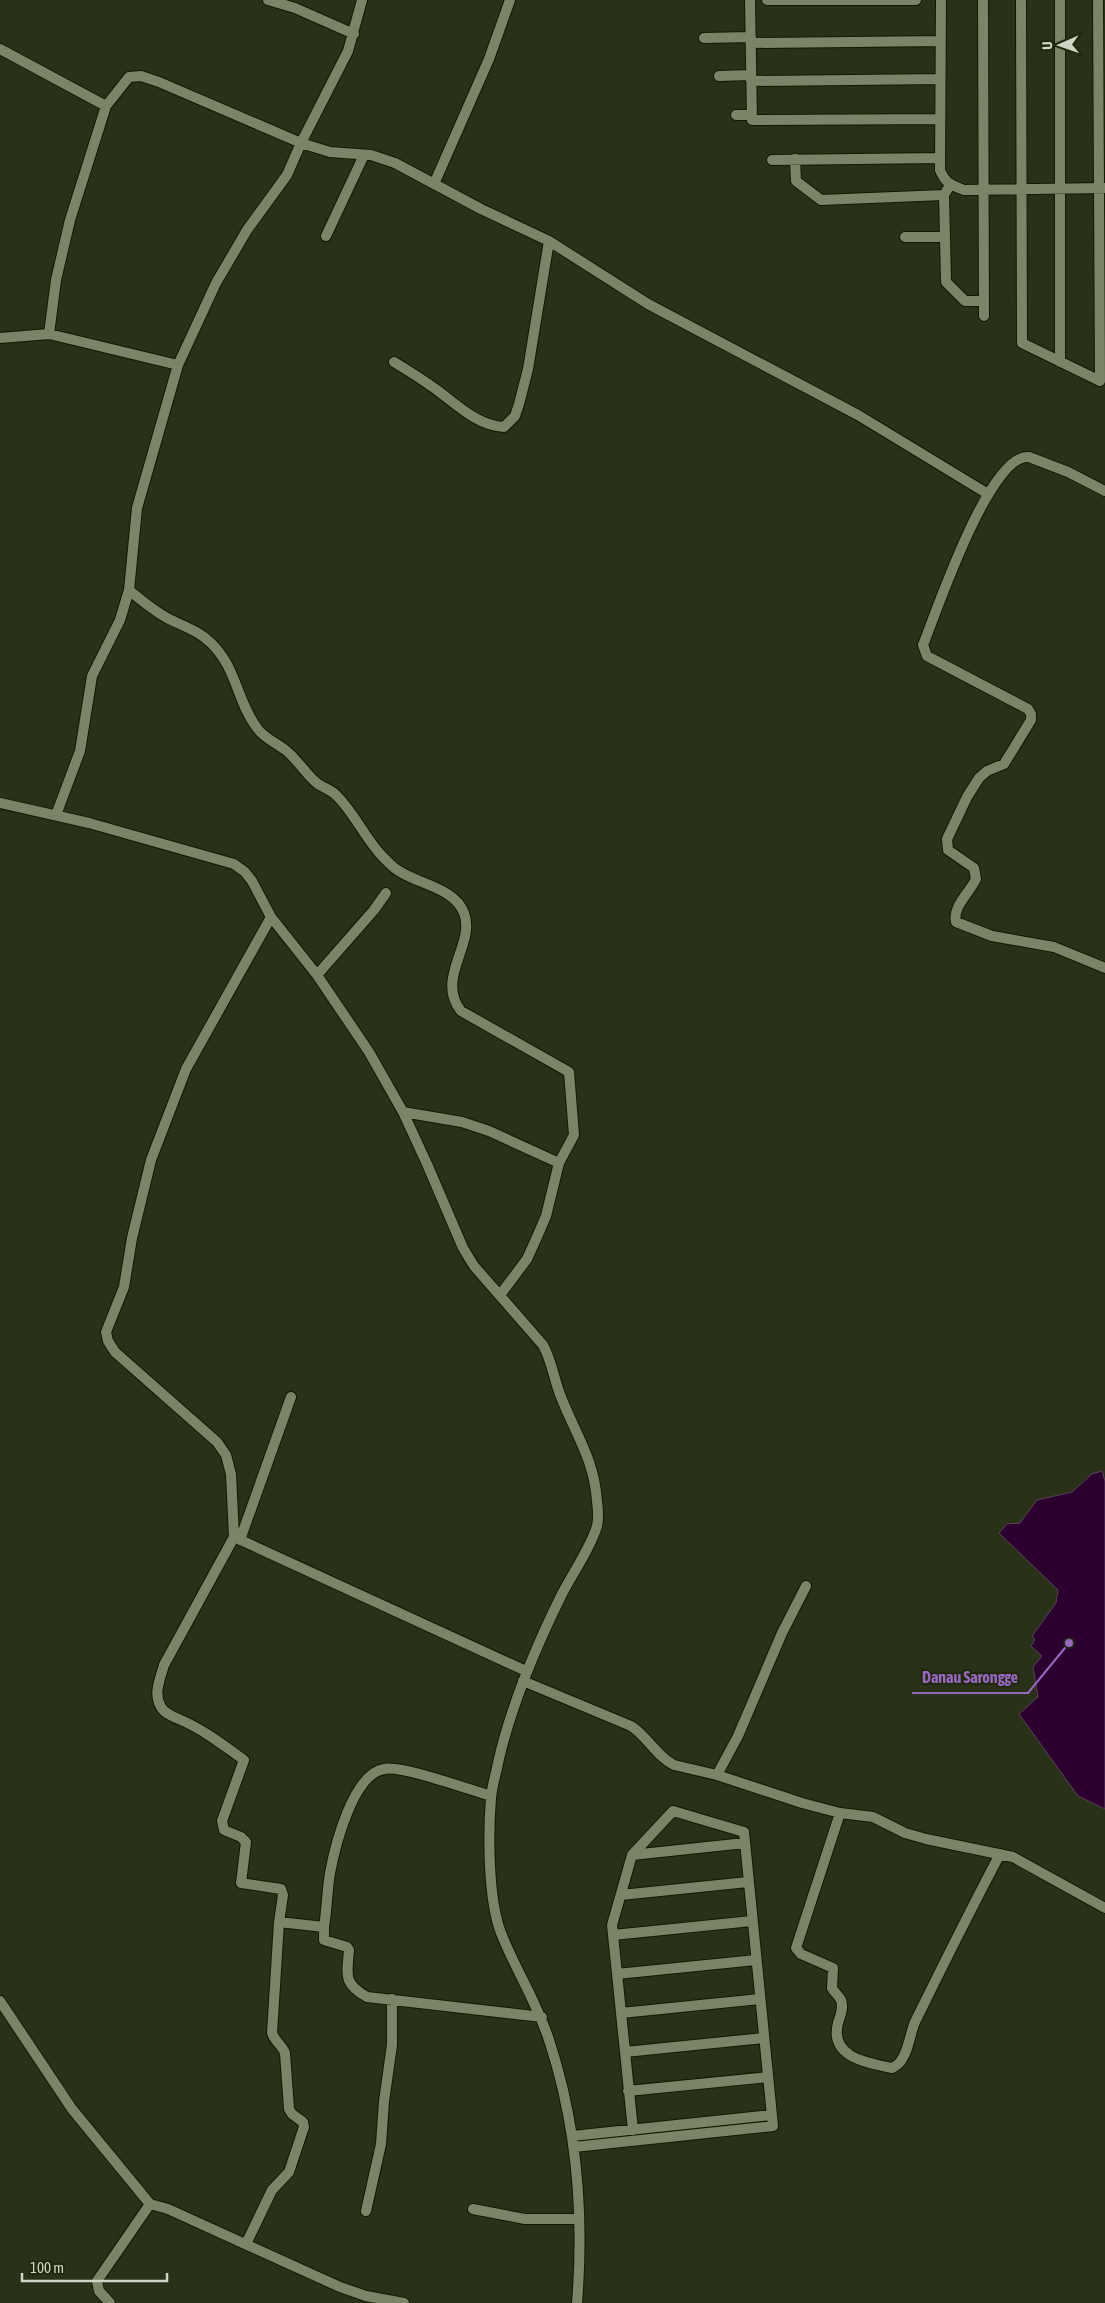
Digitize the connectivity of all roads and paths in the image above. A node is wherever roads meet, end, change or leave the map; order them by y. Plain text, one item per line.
1 (268, 0) edge
2 (362, 0) edge
3 (510, 0) edge
4 (750, 0) edge
5 (767, 0) edge
6 (832, 0) edge
7 (870, 0) edge
8 (909, 0) edge
9 (916, 0) edge
10 (940, 0) edge
11 (983, 0) edge
12 (1021, 0) edge
13 (1060, 0) edge
14 (1098, 0) edge
15 (794, 1) edge
16 (354, 34) junction
17 (704, 38) dead end
18 (751, 40) junction
19 (940, 41) junction
20 (0, 50) edge
21 (719, 76) dead end
22 (751, 78) junction
23 (940, 79) junction
24 (106, 106) junction
25 (736, 115) dead end
26 (752, 115) junction
27 (940, 119) junction
28 (301, 142) junction
29 (364, 155) junction
30 (940, 158) junction
31 (795, 159) junction
32 (772, 160) dead end
33 (434, 184) junction
34 (950, 185) junction
35 (1060, 188) junction
36 (1102, 188) edge
37 (983, 189) junction
38 (1022, 189) junction
39 (944, 195) junction
40 (326, 236) dead end
41 (905, 237) dead end
42 (945, 238) junction
43 (549, 241) junction
44 (984, 300) junction
45 (984, 316) dead end
46 (50, 334) junction
47 (0, 338) edge
48 (394, 362) dead end
49 (1060, 362) junction
50 (178, 365) junction
51 (1105, 491) edge
52 (988, 494) junction
53 (129, 590) junction
54 (0, 803) edge
55 (56, 815) junction
56 (386, 893) dead end
57 (271, 917) junction
58 (1105, 968) edge
59 (317, 975) junction
60 (403, 1112) junction
61 (559, 1162) junction
62 (500, 1295) junction
63 (291, 1397) dead end
64 (237, 1539) junction
65 (806, 1586) dead end
66 (524, 1676) junction
67 (717, 1775) junction
68 (491, 1796) junction
69 (840, 1812) junction
70 (745, 1843) junction
71 (1000, 1854) junction
72 (632, 1855) junction
73 (748, 1882) junction
74 (621, 1895) junction
75 (1105, 1908) edge
76 (752, 1921) junction
77 (279, 1922) junction
78 (324, 1926) junction
79 (613, 1935) junction
80 (756, 1960) junction
81 (617, 1974) junction
82 (392, 1999) junction
83 (760, 1999) junction
84 (0, 2001) edge
85 (621, 2013) junction
86 (542, 2017) junction
87 (764, 2038) junction
88 (625, 2052) junction
89 (768, 2078) junction
90 (628, 2091) junction
91 (772, 2115) junction
92 (633, 2130) junction
93 (572, 2136) junction
94 (574, 2147) junction
95 (150, 2204) junction
96 (473, 2208) dead end
97 (366, 2211) dead end
98 (579, 2219) junction
99 (246, 2244) junction
100 (110, 2303) edge
101 (404, 2303) edge
102 (577, 2303) edge

1 - 16 street
2 - 16 street
3 - 33 street
4 - 18 street
5 - 15 street
6 - 7 street
6 - 15 street
7 - 8 street
8 - 9 street
10 - 19 street
11 - 37 street
12 - 38 street
13 - 35 street
14 - 36 street
16 - 28 street
17 - 18 street
18 - 19 street
18 - 22 street
19 - 23 street
20 - 24 street
21 - 22 street
22 - 23 street
22 - 26 street
23 - 27 street
24 - 28 street
24 - 46 street
25 - 26 street
26 - 27 street
27 - 30 street
28 - 29 street
28 - 50 street
29 - 33 street
29 - 40 street
30 - 31 street
30 - 34 street
31 - 32 street
31 - 39 street
33 - 43 street
34 - 37 street
34 - 39 street
35 - 36 street
35 - 38 street
35 - 49 street
36 - 49 street
37 - 38 street
37 - 44 street
38 - 49 street
39 - 42 street
41 - 42 street
42 - 44 street
43 - 48 street
43 - 52 street
44 - 45 street
46 - 47 street
46 - 50 street
50 - 53 street
51 - 52 street
52 - 58 street
53 - 55 street
53 - 61 street
54 - 55 street
55 - 57 street
56 - 59 street
57 - 59 street
57 - 64 street
59 - 60 street
60 - 61 street
60 - 62 street
61 - 62 street
62 - 66 street
63 - 64 street
64 - 66 street
64 - 77 street
65 - 67 street
66 - 67 street
66 - 68 street
67 - 69 street
68 - 78 street
68 - 86 street
69 - 71 street
69 - 71 street
70 - 72 street
70 - 72 street
70 - 73 street
71 - 75 street
72 - 74 street
73 - 74 street
73 - 76 street
74 - 79 street
76 - 79 street
76 - 80 street
77 - 78 street
77 - 99 street
78 - 82 street
79 - 81 street
80 - 81 street
80 - 83 street
81 - 85 street
82 - 86 street
82 - 97 street
83 - 85 street
83 - 87 street
84 - 95 street
85 - 88 street
86 - 93 street
87 - 88 street
87 - 89 street
88 - 90 street
89 - 90 street
89 - 91 street
90 - 92 street
91 - 92 street
91 - 94 street
92 - 93 street
93 - 94 street
94 - 98 street
95 - 99 street
95 - 100 street
96 - 98 street
98 - 102 street
99 - 101 street

